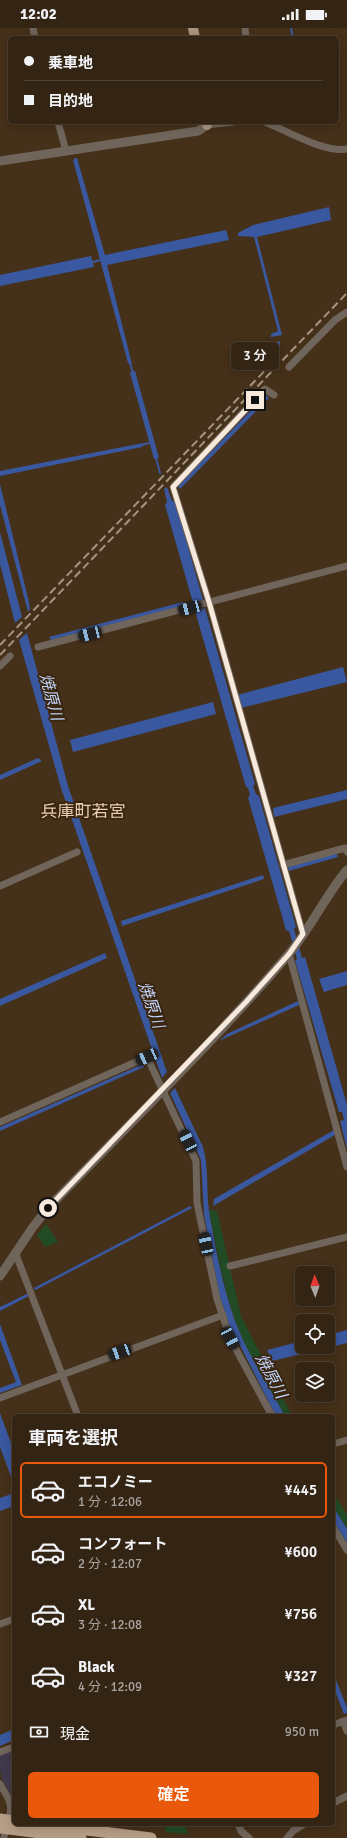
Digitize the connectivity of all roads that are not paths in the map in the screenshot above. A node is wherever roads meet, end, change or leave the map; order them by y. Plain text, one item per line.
1 (59, 124) edge
2 (207, 124) edge
3 (270, 124) edge
4 (347, 149) edge
5 (66, 151) junction
6 (0, 161) edge
7 (347, 312) edge
8 (289, 367) dead end
9 (274, 395) dead end
10 (347, 566) edge
11 (206, 603) junction
12 (38, 647) dead end
13 (10, 656) dead end
14 (0, 666) edge
15 (77, 852) dead end
16 (347, 852) edge
17 (283, 865) junction
18 (347, 870) edge
19 (0, 886) edge
20 (301, 937) junction
21 (291, 951) junction
22 (162, 1090) junction
23 (0, 1122) edge
24 (347, 1167) edge
25 (347, 1237) edge
26 (15, 1252) junction
27 (230, 1266) dead end
28 (0, 1276) edge
29 (222, 1314) junction
30 (62, 1374) junction
31 (0, 1398) edge
32 (77, 1414) edge
33 (271, 1414) edge
34 (347, 1440) edge
35 (335, 1443) edge
36 (335, 1530) edge
37 (347, 1550) edge
38 (12, 1620) edge
39 (0, 1624) edge
40 (345, 1720) edge
41 (335, 1724) edge
42 (347, 1731) edge
43 (12, 1748) edge
44 (0, 1752) edge
45 (0, 1784) edge
46 (347, 1796) edge
47 (335, 1802) edge
48 (5, 1826) edge
49 (54, 1826) edge
50 (239, 1826) edge
51 (295, 1826) edge
52 (301, 1826) edge
53 (81, 1838) edge
54 (151, 1838) edge
55 (249, 1838) edge
56 (281, 1838) edge
57 (286, 1838) edge

1 - 5 street
2 - 5 street
3 - 4 street
5 - 6 street
7 - 8 street
9 - 11 street
10 - 11 street
11 - 12 street
11 - 17 street
13 - 14 street
15 - 19 street
16 - 17 street
17 - 20 street
18 - 20 street
20 - 21 street
21 - 22 street
21 - 24 street
22 - 23 street
22 - 26 street
22 - 29 street
25 - 27 street
26 - 28 street
26 - 30 street
29 - 30 street
29 - 33 street
30 - 31 street
30 - 32 street
34 - 35 street
36 - 37 street
38 - 39 street
40 - 41 street
40 - 42 street
43 - 44 street
45 - 48 street
46 - 47 street
48 - 53 highway
49 - 54 highway
50 - 55 street
51 - 56 street
52 - 57 street

